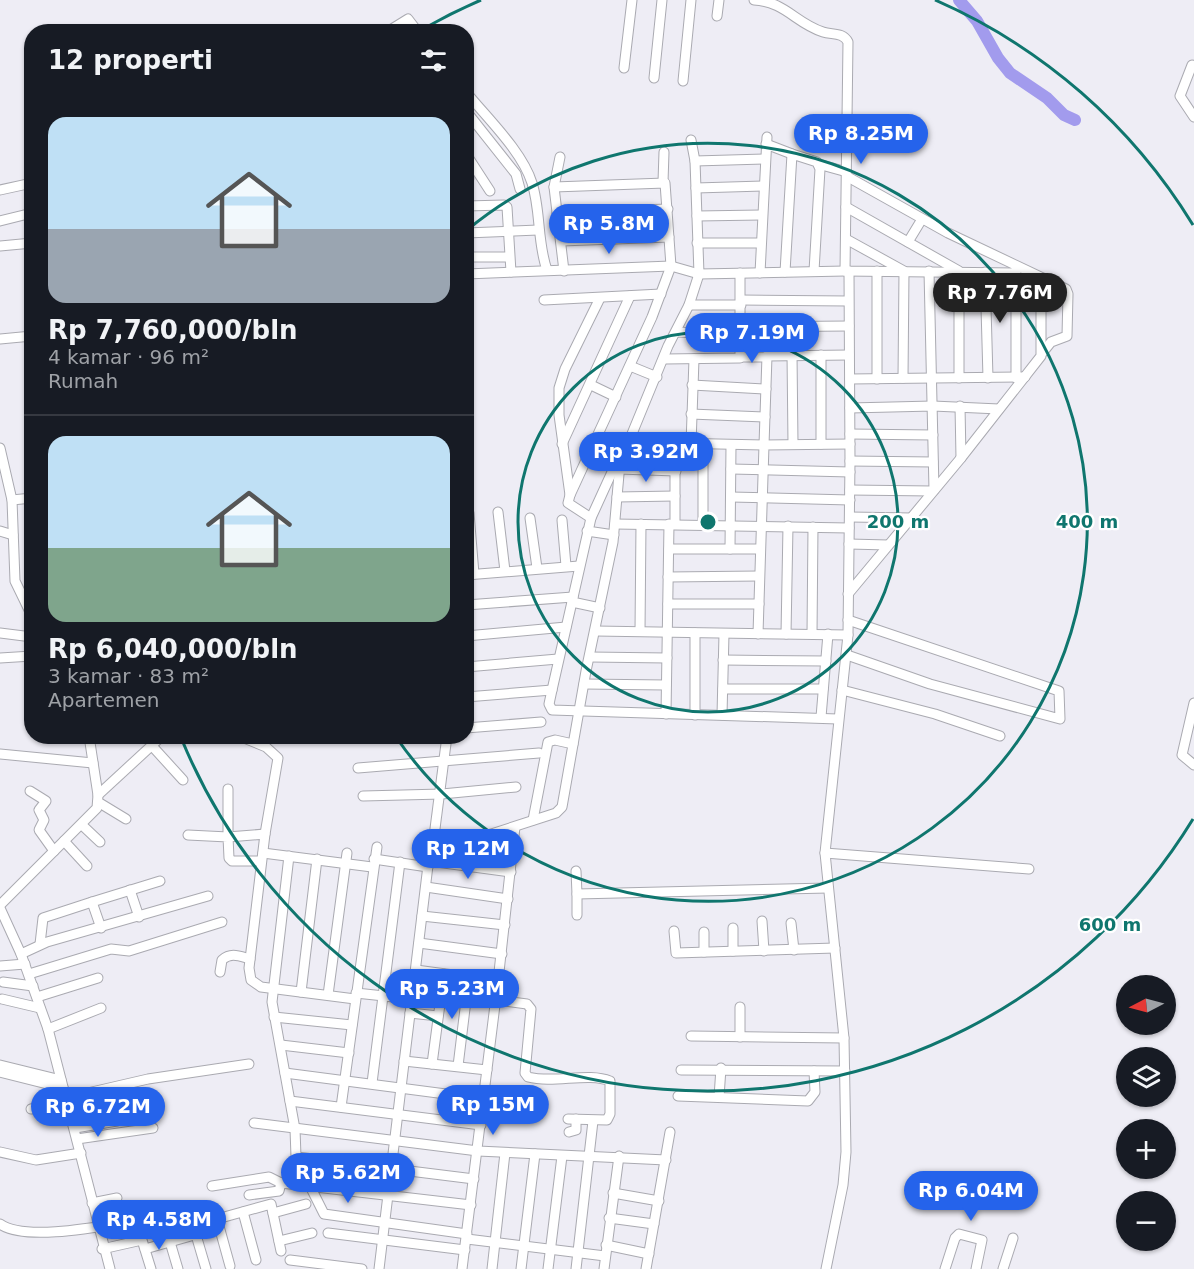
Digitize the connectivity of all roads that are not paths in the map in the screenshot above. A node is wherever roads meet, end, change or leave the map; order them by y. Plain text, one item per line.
1 (632, 0) edge
2 (662, 0) edge
3 (691, 0) edge
4 (719, 0) edge
5 (754, 0) edge
6 (717, 16) dead end
7 (1193, 65) edge
8 (624, 68) dead end
9 (654, 78) dead end
10 (683, 81) dead end
11 (474, 102) edge
12 (1194, 117) edge
13 (474, 121) edge
14 (691, 140) dead end
15 (664, 152) dead end
16 (792, 154) junction
17 (560, 157) dead end
18 (765, 159) junction
19 (695, 161) junction
20 (818, 164) junction
21 (474, 165) edge
22 (848, 174) junction
23 (474, 178) edge
24 (483, 178) junction
25 (663, 182) junction
26 (24, 185) edge
27 (763, 186) junction
28 (554, 187) junction
29 (696, 188) junction
30 (520, 189) dead end
31 (0, 190) edge
32 (490, 191) dead end
33 (474, 206) edge
34 (846, 207) junction
35 (668, 209) junction
36 (557, 213) junction
37 (24, 215) edge
38 (761, 215) junction
39 (697, 216) junction
40 (922, 219) junction
41 (0, 221) edge
42 (538, 230) junction
43 (509, 231) junction
44 (474, 233) edge
45 (669, 237) junction
46 (846, 239) junction
47 (561, 241) junction
48 (908, 242) junction
49 (697, 243) junction
50 (760, 243) junction
51 (24, 244) edge
52 (0, 246) edge
53 (474, 257) edge
54 (510, 257) junction
55 (671, 266) junction
56 (1016, 269) junction
57 (547, 270) junction
58 (564, 271) junction
59 (814, 271) junction
60 (847, 271) junction
61 (877, 271) junction
62 (904, 271) junction
63 (930, 271) junction
64 (959, 271) junction
65 (511, 272) junction
66 (785, 272) junction
67 (985, 272) junction
68 (740, 273) junction
69 (760, 273) junction
70 (474, 274) edge
71 (699, 274) junction
72 (1041, 278) junction
73 (661, 294) junction
74 (630, 296) junction
75 (600, 298) junction
76 (544, 300) dead end
77 (848, 301) junction
78 (741, 302) junction
79 (689, 305) junction
80 (849, 326) junction
81 (741, 331) junction
82 (677, 332) junction
83 (24, 337) edge
84 (0, 339) edge
85 (1042, 353) junction
86 (792, 354) junction
87 (821, 355) junction
88 (849, 355) junction
89 (741, 357) junction
90 (767, 357) junction
91 (664, 359) junction
92 (694, 359) junction
93 (630, 366) junction
94 (657, 376) junction
95 (1020, 377) junction
96 (903, 378) junction
97 (932, 378) junction
98 (959, 378) junction
99 (988, 378) junction
100 (850, 379) junction
101 (877, 379) junction
102 (591, 385) junction
103 (692, 386) junction
104 (766, 389) junction
105 (616, 397) junction
106 (933, 405) junction
107 (960, 406) junction
108 (850, 408) junction
109 (999, 409) junction
110 (691, 414) junction
111 (765, 417) junction
112 (850, 434) junction
113 (933, 435) junction
114 (627, 442) junction
115 (562, 444) junction
116 (675, 444) junction
117 (691, 444) junction
118 (703, 444) junction
119 (793, 444) junction
120 (821, 444) junction
121 (850, 444) junction
122 (731, 445) junction
123 (764, 445) junction
124 (594, 447) junction
125 (0, 448) edge
126 (961, 458) junction
127 (850, 461) junction
128 (933, 462) junction
129 (619, 464) junction
130 (731, 469) junction
131 (762, 469) junction
132 (676, 471) junction
133 (850, 472) junction
134 (933, 490) junction
135 (570, 495) junction
136 (850, 495) junction
137 (675, 496) junction
138 (617, 497) junction
139 (731, 497) junction
140 (761, 497) junction
141 (24, 499) edge
142 (12, 501) junction
143 (498, 512) dead end
144 (850, 517) junction
145 (530, 518) dead end
146 (591, 518) junction
147 (912, 518) junction
148 (562, 520) dead end
149 (615, 524) junction
150 (642, 524) junction
151 (672, 524) junction
152 (703, 524) junction
153 (731, 524) junction
154 (760, 524) junction
155 (788, 526) junction
156 (813, 526) junction
157 (849, 528) junction
158 (0, 531) edge
159 (587, 531) junction
160 (13, 535) junction
161 (614, 536) junction
162 (849, 544) junction
163 (888, 545) junction
164 (669, 549) junction
165 (730, 549) junction
166 (760, 549) junction
167 (566, 566) junction
168 (579, 566) junction
169 (537, 568) junction
170 (504, 571) junction
171 (474, 574) edge
172 (759, 576) junction
173 (668, 577) junction
174 (848, 594) junction
175 (573, 599) junction
176 (24, 602) edge
177 (668, 604) junction
178 (759, 604) junction
179 (474, 605) edge
180 (600, 608) junction
181 (848, 620) junction
182 (566, 627) junction
183 (596, 631) junction
184 (640, 631) junction
185 (668, 632) junction
186 (0, 633) edge
187 (695, 633) junction
188 (724, 634) junction
189 (758, 634) junction
190 (786, 634) junction
191 (812, 634) junction
192 (828, 634) junction
193 (474, 635) edge
194 (848, 635) junction
195 (24, 636) edge
196 (847, 655) junction
197 (24, 656) edge
198 (590, 657) junction
199 (0, 658) edge
200 (667, 658) junction
201 (558, 659) junction
202 (723, 660) junction
203 (826, 661) junction
204 (474, 666) edge
205 (584, 684) junction
206 (666, 685) junction
207 (723, 689) junction
208 (823, 689) junction
209 (552, 690) junction
210 (842, 690) junction
211 (474, 697) edge
212 (1194, 703) edge
213 (580, 712) junction
214 (666, 714) junction
215 (695, 715) junction
216 (722, 715) junction
217 (820, 717) junction
218 (838, 719) junction
219 (541, 722) dead end
220 (474, 727) edge
221 (1000, 736) dead end
222 (90, 744) edge
223 (155, 744) edge
224 (259, 744) edge
225 (446, 744) edge
226 (573, 744) junction
227 (153, 747) junction
228 (539, 753) dead end
229 (0, 754) edge
230 (444, 760) junction
231 (93, 763) junction
232 (1194, 765) edge
233 (358, 768) dead end
234 (183, 780) dead end
235 (516, 788) dead end
236 (228, 789) dead end
237 (30, 791) dead end
238 (363, 796) dead end
239 (441, 798) junction
240 (98, 799) junction
241 (126, 819) dead end
242 (533, 820) junction
243 (82, 825) junction
244 (515, 827) junction
245 (265, 834) junction
246 (188, 835) dead end
247 (228, 837) junction
248 (434, 840) junction
249 (64, 842) junction
250 (100, 842) dead end
251 (376, 847) dead end
252 (54, 851) junction
253 (347, 853) dead end
254 (825, 853) junction
255 (289, 856) junction
256 (262, 857) junction
257 (317, 860) junction
258 (400, 862) junction
259 (373, 863) junction
260 (345, 864) junction
261 (429, 864) junction
262 (87, 866) dead end
263 (1029, 869) dead end
264 (576, 871) dead end
265 (511, 872) junction
266 (160, 881) dead end
267 (426, 887) junction
268 (828, 888) junction
269 (130, 890) junction
270 (577, 894) junction
271 (208, 896) dead end
272 (508, 899) junction
273 (93, 902) junction
274 (0, 907) edge
275 (578, 915) dead end
276 (422, 916) junction
277 (139, 917) junction
278 (762, 921) dead end
279 (222, 922) dead end
280 (791, 923) dead end
281 (505, 926) junction
282 (101, 928) junction
283 (733, 928) dead end
284 (0, 929) edge
285 (674, 931) dead end
286 (11, 932) junction
287 (704, 932) dead end
288 (419, 943) junction
289 (40, 944) junction
290 (835, 948) junction
291 (794, 950) junction
292 (734, 951) junction
293 (764, 951) junction
294 (704, 952) junction
295 (21, 954) junction
296 (502, 954) junction
297 (250, 959) junction
298 (25, 964) junction
299 (0, 966) edge
300 (416, 970) junction
301 (220, 972) dead end
302 (29, 974) junction
303 (444, 974) junction
304 (469, 976) junction
305 (98, 978) dead end
306 (498, 981) junction
307 (3, 982) dead end
308 (33, 986) junction
309 (272, 988) junction
310 (301, 992) junction
311 (328, 995) junction
312 (384, 995) junction
313 (356, 996) junction
314 (37, 997) junction
315 (2, 999) dead end
316 (412, 999) junction
317 (496, 1000) junction
318 (740, 1007) dead end
319 (40, 1008) junction
320 (101, 1008) dead end
321 (410, 1012) junction
322 (438, 1016) junction
323 (274, 1017) junction
324 (352, 1025) junction
325 (48, 1029) junction
326 (691, 1036) dead end
327 (740, 1036) junction
328 (844, 1038) junction
329 (281, 1045) junction
330 (349, 1053) junction
331 (404, 1061) junction
332 (249, 1064) dead end
333 (432, 1064) junction
334 (0, 1065) edge
335 (458, 1066) junction
336 (721, 1068) junction
337 (487, 1070) junction
338 (681, 1070) dead end
339 (814, 1071) junction
340 (845, 1071) junction
341 (0, 1072) edge
342 (285, 1074) junction
343 (345, 1080) junction
344 (372, 1083) junction
345 (62, 1084) junction
346 (400, 1088) junction
347 (678, 1096) dead end
348 (719, 1097) junction
349 (484, 1099) junction
350 (67, 1100) junction
351 (290, 1101) junction
352 (341, 1107) junction
353 (31, 1109) dead end
354 (397, 1115) junction
355 (117, 1121) dead end
356 (593, 1121) junction
357 (254, 1123) dead end
358 (481, 1125) junction
359 (75, 1128) junction
360 (153, 1128) dead end
361 (295, 1129) junction
362 (569, 1132) dead end
363 (670, 1132) dead end
364 (77, 1139) junction
365 (394, 1142) junction
366 (478, 1151) junction
367 (0, 1152) edge
368 (81, 1153) junction
369 (505, 1153) junction
370 (535, 1155) junction
371 (562, 1156) junction
372 (590, 1156) junction
373 (619, 1156) junction
374 (297, 1157) junction
375 (666, 1160) junction
376 (392, 1169) junction
377 (474, 1179) junction
378 (281, 1183) junction
379 (297, 1184) junction
380 (212, 1186) dead end
381 (310, 1186) junction
382 (613, 1193) junction
383 (249, 1195) dead end
384 (389, 1197) junction
385 (117, 1198) dead end
386 (659, 1201) junction
387 (92, 1203) junction
388 (306, 1204) dead end
389 (471, 1205) junction
390 (243, 1212) junction
391 (273, 1212) junction
392 (609, 1218) junction
393 (133, 1221) dead end
394 (0, 1224) edge
395 (385, 1224) junction
396 (654, 1224) junction
397 (97, 1226) junction
398 (219, 1228) junction
399 (312, 1233) dead end
400 (328, 1233) dead end
401 (196, 1235) junction
402 (467, 1236) junction
403 (1013, 1238) dead end
404 (383, 1241) junction
405 (170, 1242) junction
406 (497, 1243) junction
407 (606, 1245) junction
408 (524, 1246) junction
409 (550, 1248) junction
410 (145, 1249) junction
411 (102, 1250) junction
412 (465, 1250) junction
413 (579, 1252) junction
414 (649, 1254) junction
415 (605, 1256) junction
416 (256, 1260) dead end
417 (290, 1260) dead end
418 (230, 1266) dead end
419 (110, 1269) edge
420 (151, 1269) edge
421 (178, 1269) edge
422 (206, 1269) edge
423 (362, 1269) edge
424 (379, 1269) edge
425 (462, 1269) edge
426 (492, 1269) edge
427 (521, 1269) edge
428 (548, 1269) edge
429 (576, 1269) edge
430 (604, 1269) edge
431 (646, 1269) edge
432 (826, 1269) edge
433 (945, 1269) edge
434 (976, 1269) edge
435 (1003, 1269) edge

1 - 8 street
2 - 9 street
3 - 10 street
4 - 6 street
5 - 22 street
7 - 12 street
11 - 42 street
13 - 30 street
14 - 19 street
15 - 25 street
16 - 18 street
16 - 20 street
16 - 66 street
17 - 28 street
18 - 19 street
18 - 27 street
19 - 29 street
20 - 22 street
20 - 59 street
21 - 24 street
22 - 34 street
22 - 40 street
23 - 24 street
24 - 32 street
25 - 28 street
25 - 35 street
26 - 31 street
27 - 29 street
27 - 38 street
28 - 36 street
29 - 39 street
33 - 43 street
34 - 46 street
34 - 48 street
35 - 36 street
35 - 45 street
36 - 47 street
37 - 41 street
38 - 39 street
38 - 50 street
39 - 49 street
40 - 48 street
40 - 56 street
42 - 43 street
42 - 57 street
43 - 44 street
43 - 54 street
45 - 47 street
45 - 55 street
46 - 60 street
46 - 62 street
47 - 58 street
48 - 64 street
49 - 50 street
49 - 71 street
50 - 69 street
51 - 52 street
53 - 54 street
54 - 65 street
55 - 58 street
55 - 71 street
55 - 73 street
56 - 67 street
56 - 72 street
56 - 95 street
57 - 58 street
57 - 65 street
59 - 60 street
59 - 66 street
60 - 61 street
60 - 77 street
61 - 62 street
61 - 101 street
62 - 63 street
62 - 96 street
63 - 64 street
63 - 97 street
64 - 67 street
64 - 98 street
65 - 70 street
66 - 69 street
67 - 99 street
68 - 69 street
68 - 71 street
68 - 78 street
71 - 79 street
72 - 85 street
72 - 85 street
73 - 74 street
73 - 93 street
74 - 75 street
74 - 102 street
75 - 76 street
75 - 115 street
77 - 78 street
77 - 80 street
78 - 79 street
78 - 81 street
79 - 82 street
80 - 81 street
80 - 88 street
81 - 82 street
81 - 89 street
82 - 91 street
83 - 84 street
85 - 95 street
86 - 87 street
86 - 90 street
86 - 119 street
87 - 88 street
87 - 120 street
88 - 100 street
89 - 90 street
89 - 92 street
90 - 104 street
91 - 92 street
91 - 94 street
92 - 103 street
93 - 94 street
93 - 105 street
94 - 114 street
95 - 99 street
95 - 109 street
96 - 97 street
96 - 101 street
97 - 98 street
97 - 106 street
98 - 99 street
100 - 101 street
100 - 108 street
102 - 105 street
102 - 115 street
103 - 104 street
103 - 110 street
104 - 111 street
105 - 124 street
106 - 107 street
106 - 108 street
106 - 113 street
107 - 109 street
107 - 126 street
108 - 112 street
109 - 126 street
110 - 111 street
110 - 117 street
111 - 123 street
112 - 113 street
112 - 121 street
113 - 128 street
114 - 116 street
114 - 129 street
115 - 135 street
116 - 117 street
116 - 132 street
117 - 118 street
118 - 122 street
118 - 152 street
119 - 120 street
119 - 123 street
120 - 121 street
121 - 127 street
122 - 123 street
122 - 130 street
123 - 131 street
124 - 129 street
124 - 135 street
125 - 142 street
126 - 134 street
127 - 128 street
127 - 133 street
128 - 134 street
129 - 132 street
129 - 138 street
129 - 146 street
130 - 131 street
130 - 139 street
131 - 133 street
131 - 140 street
132 - 137 street
133 - 136 street
134 - 136 street
134 - 147 street
135 - 146 street
136 - 140 street
136 - 144 street
137 - 138 street
137 - 151 street
138 - 149 street
139 - 140 street
139 - 153 street
140 - 154 street
141 - 142 street
142 - 160 street
143 - 170 street
144 - 147 street
144 - 157 street
145 - 169 street
146 - 159 street
147 - 163 street
148 - 167 street
149 - 150 street
149 - 161 street
150 - 151 street
150 - 184 street
151 - 152 street
151 - 164 street
152 - 153 street
153 - 154 street
153 - 165 street
154 - 155 street
154 - 166 street
155 - 156 street
155 - 190 street
156 - 157 street
156 - 191 street
157 - 162 street
158 - 160 street
159 - 161 street
159 - 168 street
160 - 176 street
161 - 180 street
162 - 163 street
162 - 174 street
163 - 174 street
164 - 165 street
164 - 173 street
165 - 166 street
166 - 172 street
167 - 168 street
167 - 169 street
168 - 175 street
169 - 170 street
170 - 171 street
172 - 173 street
172 - 178 street
173 - 177 street
174 - 181 street
175 - 179 street
175 - 180 street
175 - 182 street
177 - 178 street
177 - 185 street
178 - 189 street
180 - 183 street
181 - 194 street
181 - 196 street
182 - 193 street
182 - 201 street
183 - 184 street
183 - 198 street
184 - 185 street
185 - 187 street
185 - 200 street
186 - 195 street
187 - 188 street
187 - 215 street
188 - 189 street
188 - 202 street
189 - 190 street
190 - 191 street
191 - 192 street
192 - 194 street
192 - 203 street
194 - 196 street
196 - 210 street
197 - 199 street
198 - 200 street
198 - 205 street
200 - 206 street
201 - 204 street
201 - 209 street
202 - 203 street
202 - 207 street
203 - 208 street
205 - 206 street
205 - 213 street
206 - 214 street
207 - 208 street
207 - 216 street
208 - 217 street
209 - 211 street
209 - 213 street
210 - 218 street
210 - 221 street
212 - 232 street
213 - 214 street
213 - 226 street
214 - 215 street
215 - 216 street
216 - 217 street
217 - 218 street
218 - 254 street
219 - 220 street
222 - 231 street
223 - 227 street
224 - 245 street
225 - 230 street
226 - 242 street
226 - 242 street
227 - 234 street
227 - 240 street
228 - 230 street
229 - 231 street
230 - 233 street
230 - 239 street
231 - 240 street
235 - 239 street
236 - 247 street
237 - 252 street
238 - 239 street
239 - 248 street
240 - 241 street
240 - 243 street
242 - 244 street
243 - 249 street
243 - 250 street
244 - 248 street
244 - 265 street
245 - 247 street
245 - 256 street
246 - 247 street
247 - 256 street
248 - 261 street
249 - 252 street
249 - 262 street
251 - 259 street
252 - 274 street
253 - 260 street
254 - 263 street
254 - 268 street
255 - 256 street
255 - 257 street
255 - 309 street
256 - 297 street
257 - 260 street
257 - 310 street
258 - 259 street
258 - 261 street
258 - 312 street
259 - 260 street
259 - 313 street
260 - 311 street
261 - 265 street
261 - 267 street
264 - 270 street
265 - 272 street
266 - 269 street
267 - 272 street
267 - 276 street
268 - 270 street
268 - 290 street
269 - 273 street
269 - 277 street
270 - 275 street
271 - 277 street
272 - 281 street
273 - 282 street
273 - 289 street
274 - 286 street
276 - 281 street
276 - 288 street
277 - 282 street
278 - 293 street
279 - 302 street
280 - 291 street
281 - 296 street
282 - 289 street
283 - 292 street
284 - 286 street
285 - 294 street
286 - 295 street
287 - 294 street
288 - 296 street
288 - 300 street
289 - 295 street
290 - 291 street
290 - 328 street
291 - 293 street
292 - 293 street
292 - 294 street
295 - 298 street
296 - 306 street
297 - 301 street
297 - 309 street
298 - 299 street
298 - 302 street
300 - 303 street
300 - 316 street
302 - 308 street
303 - 304 street
303 - 322 street
304 - 306 street
304 - 335 street
305 - 314 street
306 - 317 street
307 - 308 street
308 - 314 street
309 - 310 street
309 - 323 street
310 - 311 street
311 - 313 street
312 - 313 street
312 - 316 street
312 - 344 street
313 - 324 street
314 - 319 street
315 - 319 street
316 - 321 street
317 - 337 street
317 - 356 street
318 - 327 street
319 - 325 street
320 - 325 street
321 - 322 street
321 - 331 street
322 - 333 street
323 - 324 street
323 - 329 street
324 - 330 street
325 - 345 street
326 - 327 street
327 - 328 street
328 - 340 street
329 - 330 street
329 - 342 street
330 - 343 street
331 - 333 street
331 - 346 street
332 - 350 street
333 - 335 street
334 - 345 street
335 - 337 street
336 - 338 street
336 - 339 street
336 - 348 street
337 - 349 street
339 - 340 street
339 - 348 street
340 - 432 street
341 - 345 street
342 - 343 street
342 - 351 street
343 - 344 street
343 - 352 street
344 - 346 street
345 - 350 street
346 - 349 street
346 - 354 street
347 - 348 street
349 - 358 street
350 - 353 street
350 - 359 street
351 - 352 street
351 - 361 street
352 - 354 street
354 - 358 street
354 - 365 street
355 - 359 street
356 - 362 street
356 - 372 street
357 - 361 street
358 - 366 street
359 - 364 street
360 - 364 street
361 - 365 street
361 - 374 street
363 - 375 street
364 - 368 street
365 - 366 street
365 - 376 street
366 - 369 street
366 - 377 street
367 - 368 street
368 - 387 street
369 - 370 street
369 - 406 street
370 - 371 street
370 - 408 street
371 - 372 street
371 - 409 street
372 - 373 street
372 - 413 street
373 - 375 street
373 - 382 street
374 - 376 street
374 - 379 street
375 - 386 street
376 - 377 street
376 - 384 street
377 - 389 street
378 - 379 street
378 - 380 street
378 - 383 street
379 - 381 street
381 - 384 street
381 - 395 street
382 - 386 street
382 - 392 street
384 - 389 street
384 - 395 street
385 - 387 street
386 - 396 street
387 - 397 street
388 - 391 street
389 - 402 street
390 - 391 street
390 - 398 street
390 - 416 street
391 - 399 street
392 - 396 street
392 - 407 street
393 - 397 street
394 - 397 street
395 - 402 street
395 - 404 street
396 - 414 street
397 - 411 street
398 - 401 street
398 - 418 street
400 - 404 street
401 - 405 street
401 - 422 street
402 - 406 street
402 - 412 street
403 - 435 street
404 - 412 street
404 - 424 street
405 - 410 street
405 - 421 street
406 - 408 street
406 - 426 street
407 - 414 street
407 - 415 street
408 - 409 street
408 - 427 street
409 - 413 street
409 - 428 street
410 - 411 street
410 - 420 street
411 - 419 street
412 - 425 street
413 - 415 street
413 - 429 street
414 - 431 street
415 - 430 street
417 - 423 street
433 - 434 street

